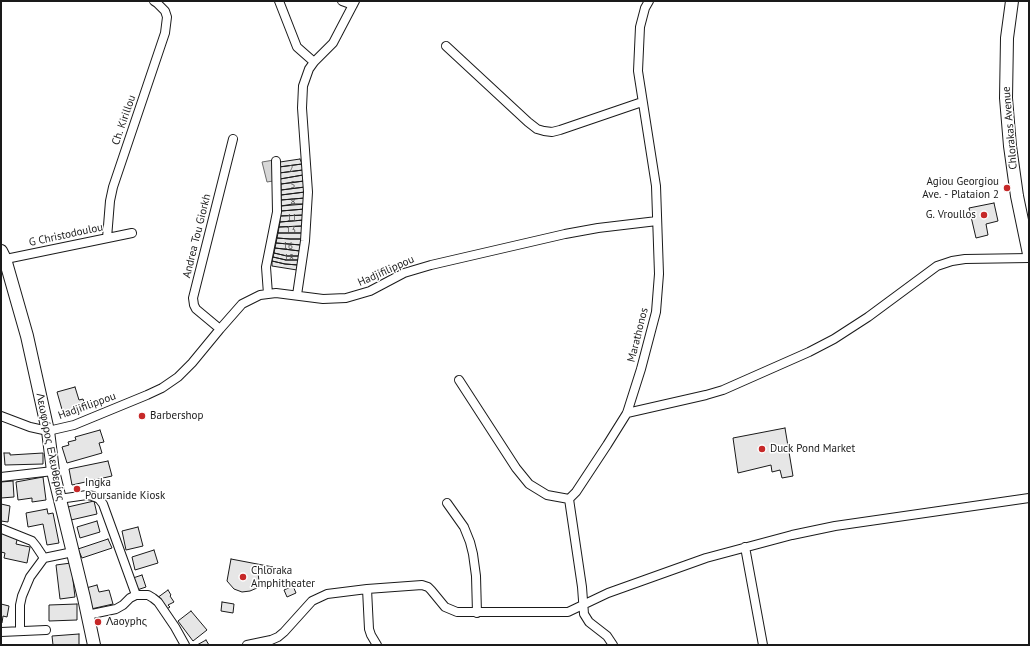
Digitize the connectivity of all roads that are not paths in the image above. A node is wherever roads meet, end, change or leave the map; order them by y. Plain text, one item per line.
1 (154, 1) edge
2 (279, 1) edge
3 (342, 1) edge
4 (649, 1) edge
5 (1012, 1) edge
6 (354, 3) edge
7 (446, 46) dead end
8 (314, 62) junction
9 (642, 102) junction
10 (233, 139) dead end
11 (276, 161) dead end
12 (657, 221) junction
13 (132, 233) dead end
14 (107, 238) junction
15 (1029, 254) edge
16 (2, 257) edge
17 (1029, 258) edge
18 (268, 294) junction
19 (297, 295) junction
20 (220, 329) junction
21 (459, 380) dead end
22 (627, 413) junction
23 (1, 416) edge
24 (48, 431) junction
25 (53, 471) junction
26 (1, 477) edge
27 (1029, 498) edge
28 (59, 499) junction
29 (569, 499) junction
30 (447, 503) dead end
31 (2, 530) dead end
32 (745, 547) junction
33 (73, 552) junction
34 (44, 558) junction
35 (368, 588) junction
36 (136, 595) junction
37 (583, 604) junction
38 (476, 613) junction
39 (87, 615) junction
40 (46, 630) dead end
41 (20, 631) junction
42 (1, 632) edge
43 (94, 645) edge
44 (185, 645) edge
45 (247, 645) edge
46 (377, 645) edge
47 (613, 645) edge
48 (763, 645) edge

1 - 14 street, Ch. Kirillou
2 - 8 street
3 - 6 street
4 - 9 street, Marathonos
5 - 15 main road, Chlorakas Avenue
6 - 8 street
7 - 9 street
8 - 19 street
9 - 12 street, Marathonos
10 - 20 street, Andrea Tou Giorkh
11 - 18 street
12 - 19 street, Hadjifilippou
12 - 22 street, Marathonos
13 - 14 street, G Christodoulou
14 - 16 street, G Christodoulou
16 - 24 main road, Λεωφόρος Ελευθερίας
17 - 22 street
18 - 19 street, Hadjifilippou
18 - 20 street, Hadjifilippou
20 - 24 street, Hadjifilippou
21 - 29 street
22 - 29 street, Marathonos
23 - 24 street
24 - 25 main road, Λεωφόρος Ελευθερίας
25 - 26 street
25 - 28 main road, Λεωφόρος Ελευθερίας
27 - 32 street
28 - 33 main road, Λεωφόρος Ελευθερίας
28 - 36 street
29 - 37 street
30 - 38 street
31 - 34 street
32 - 37 street
32 - 48 street
33 - 34 street
33 - 39 main road, Λεωφόρος Ελευθερίας
34 - 41 street
35 - 38 street
35 - 45 street
35 - 46 street
36 - 39 street
36 - 44 street
37 - 38 street
37 - 47 street
39 - 43 main road, Λεωφόρος Ελευθερίας
40 - 41 street
41 - 42 street

